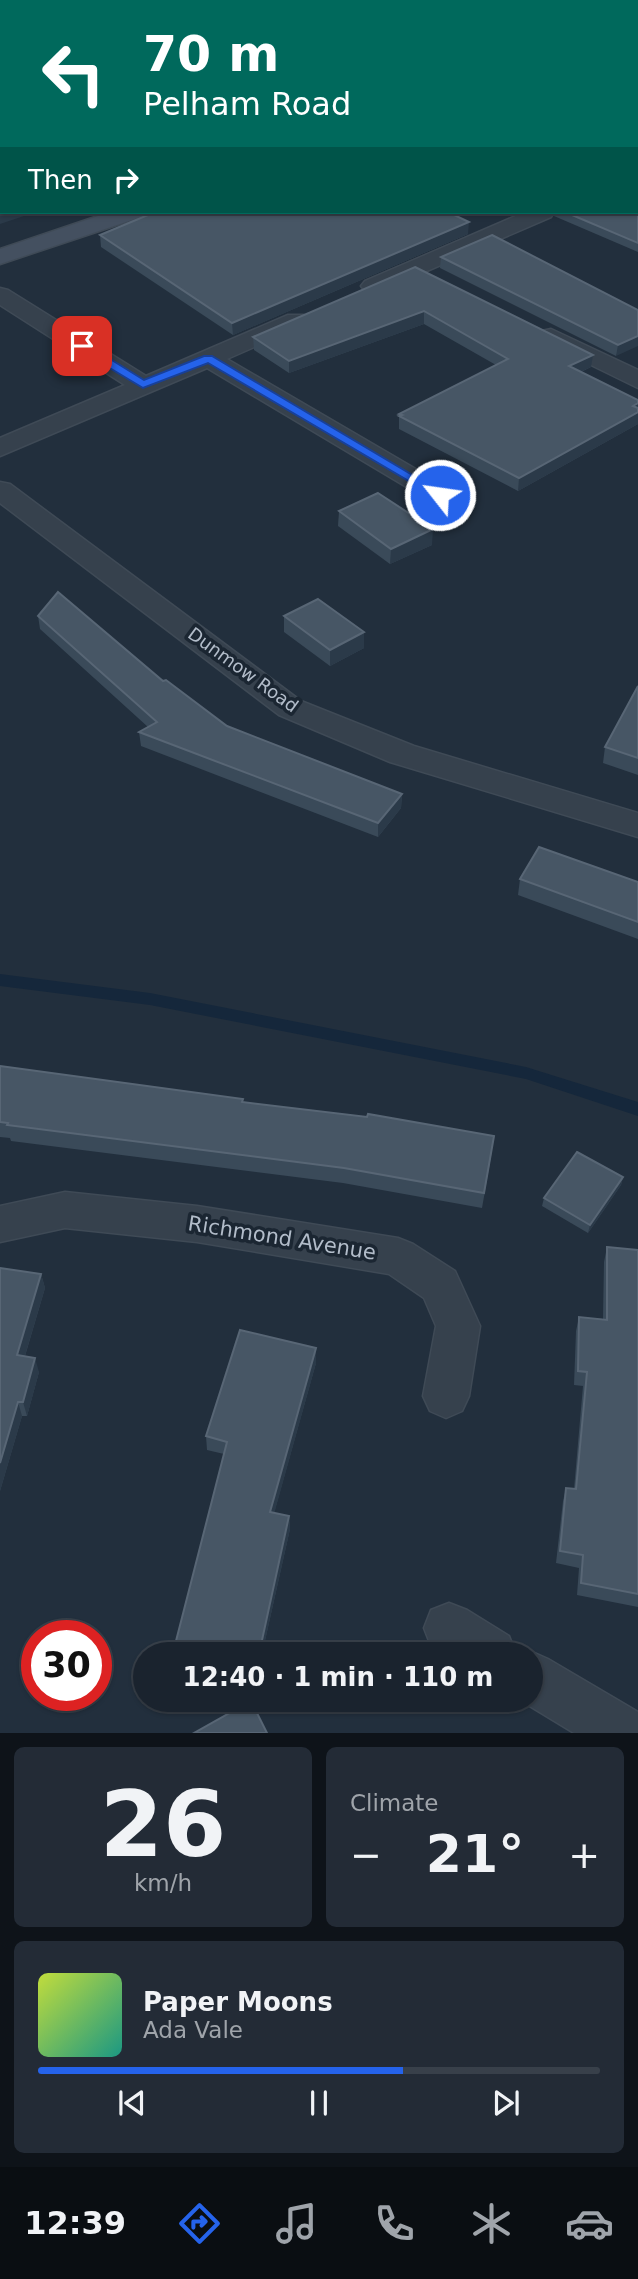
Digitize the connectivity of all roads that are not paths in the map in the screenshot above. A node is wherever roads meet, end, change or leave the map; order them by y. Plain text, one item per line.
1 (127, 214) edge
2 (538, 214) edge
3 (0, 257) edge
4 (415, 267) junction
5 (440, 280) edge
6 (354, 294) edge
7 (0, 295) edge
8 (318, 310) edge
9 (527, 324) edge
10 (208, 358) junction
11 (638, 380) edge
12 (143, 385) junction
13 (0, 448) edge
14 (0, 490) edge
15 (440, 495) dead end
16 (638, 825) edge
17 (0, 1224) edge
18 (446, 1396) dead end
19 (449, 1628) dead end
20 (472, 1642) edge
21 (543, 1685) edge
22 (624, 1733) edge

1 - 3 main road
2 - 4 street
4 - 5 street
4 - 6 street
7 - 12 street
8 - 10 street
9 - 11 street
10 - 12 street
10 - 15 street
12 - 13 street
14 - 16 street, Dunmow Road
17 - 18 street, Richmond Avenue
19 - 20 street
21 - 22 street

